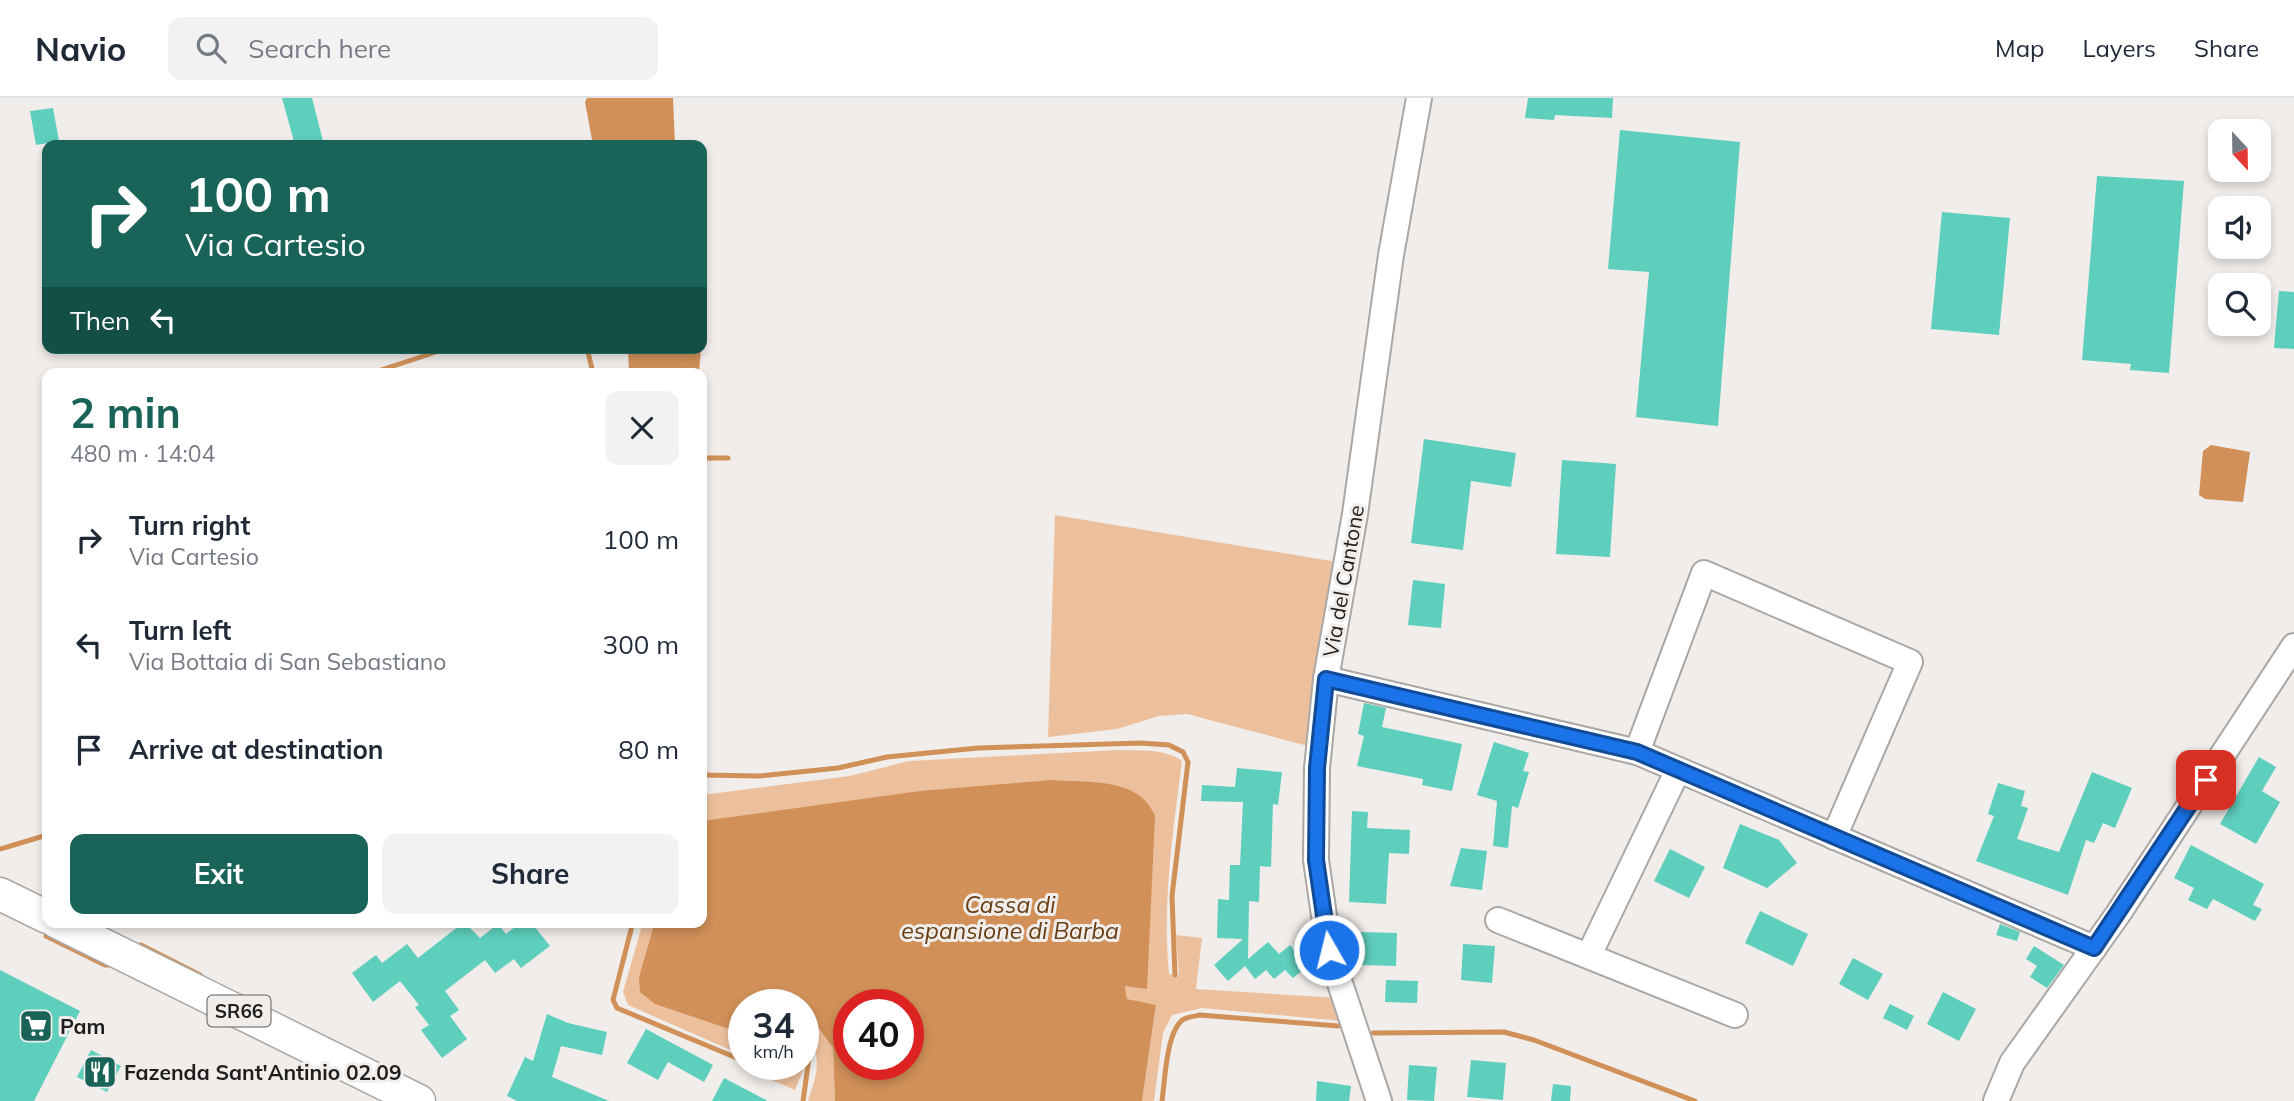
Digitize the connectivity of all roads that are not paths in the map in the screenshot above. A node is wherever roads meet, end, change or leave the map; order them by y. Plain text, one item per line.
1 (1419, 98) edge
2 (2294, 646) edge
3 (1326, 679) junction
4 (1637, 752) junction
5 (1678, 770) junction
6 (1834, 837) junction
7 (0, 894) edge
8 (42, 915) edge
9 (1498, 920) dead end
10 (69, 928) edge
11 (2094, 948) junction
12 (1589, 955) junction
13 (1735, 1015) dead end
14 (419, 1101) edge
15 (1379, 1101) edge
16 (1996, 1101) edge

1 - 3 street, Via del Cantone
2 - 11 street
3 - 4 street
3 - 15 street, Via del Cantone
4 - 5 street
4 - 6 street
5 - 6 street
5 - 12 street
6 - 11 street
7 - 8 main road
9 - 12 street
10 - 14 main road, SR66
11 - 16 street
12 - 13 street

